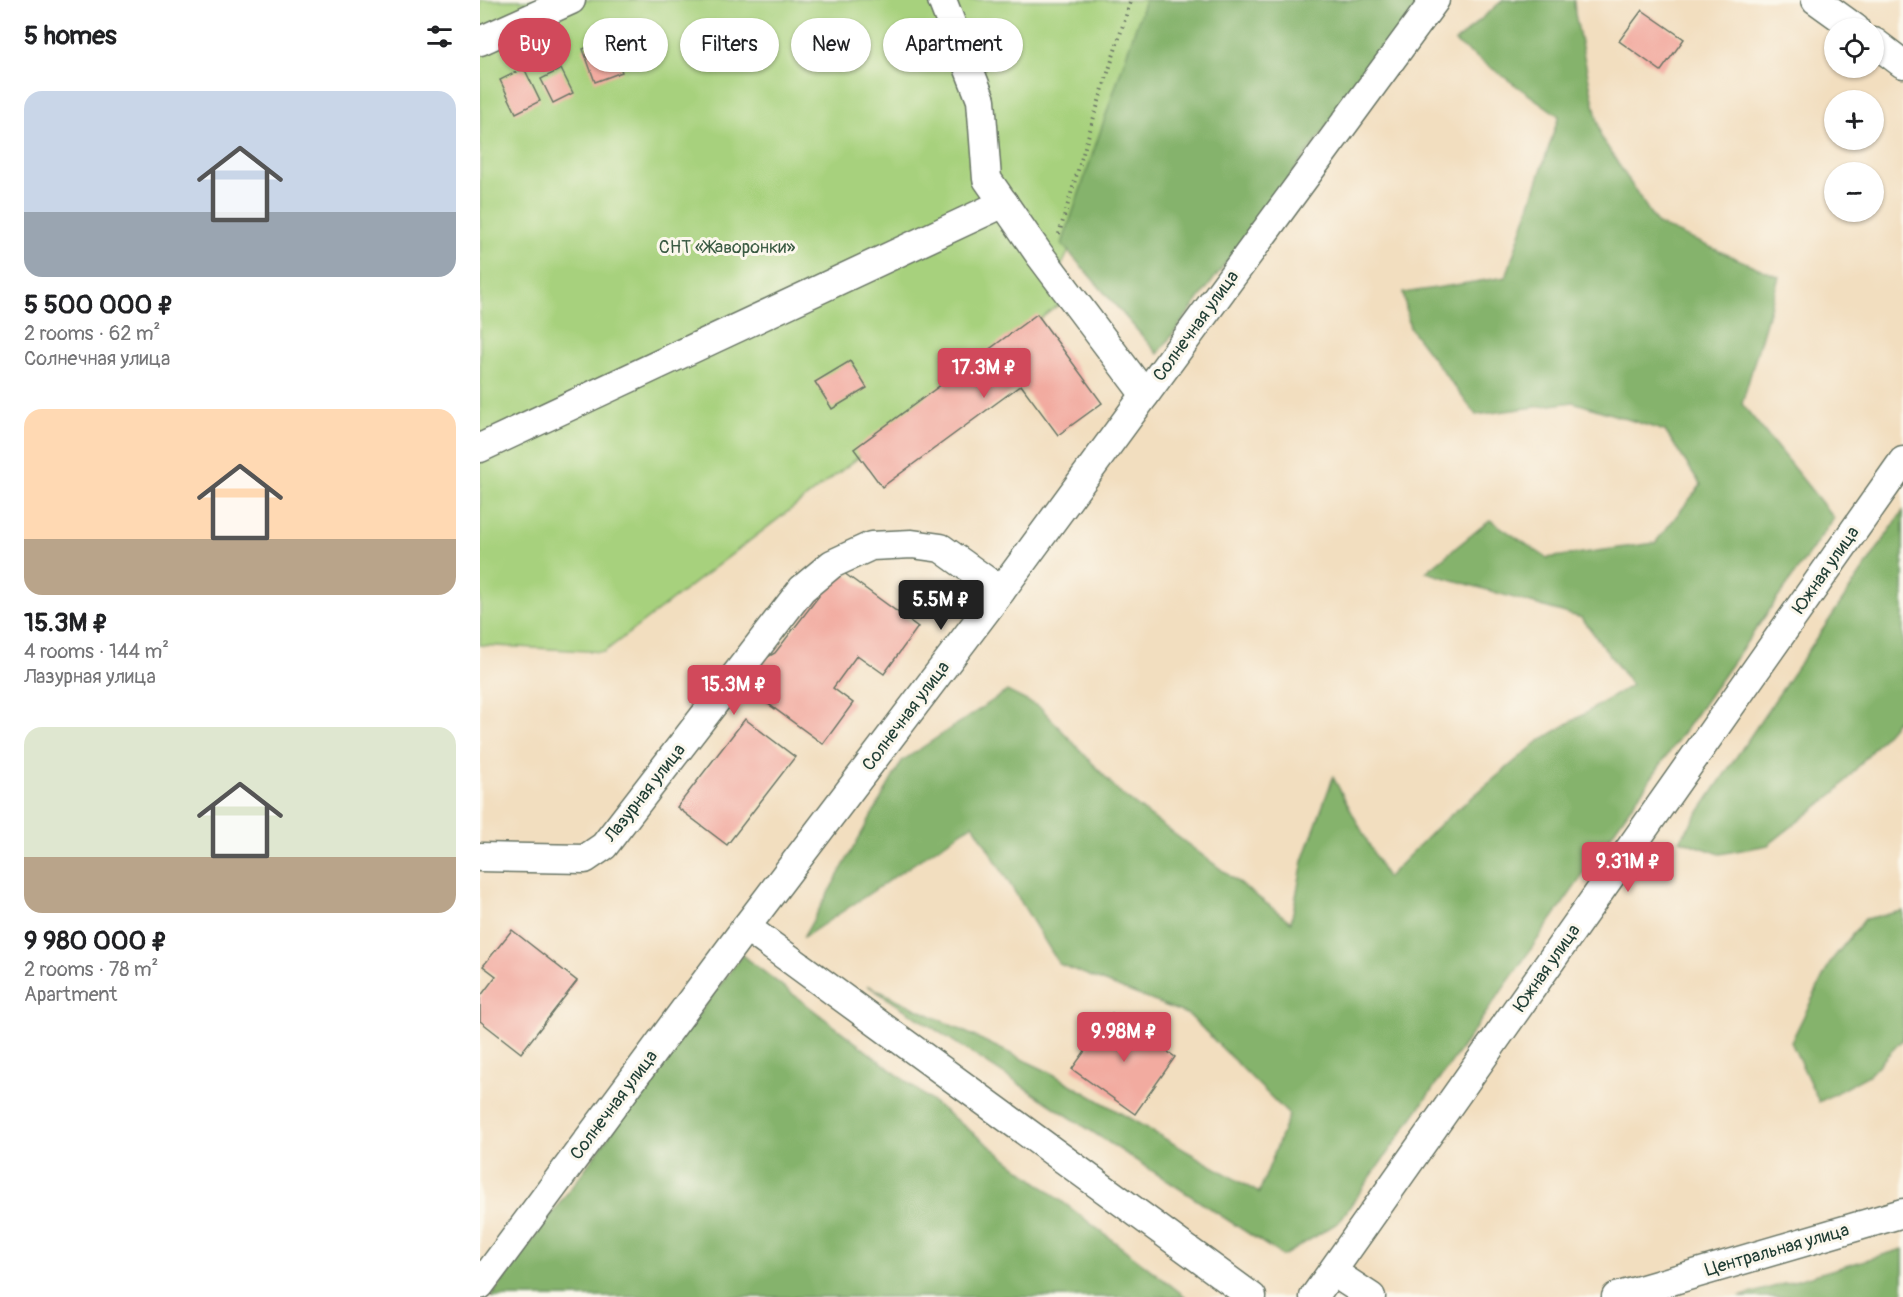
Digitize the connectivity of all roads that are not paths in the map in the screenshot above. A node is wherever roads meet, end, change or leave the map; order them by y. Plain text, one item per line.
1 (571, 0) edge
2 (942, 0) edge
3 (1435, 0) edge
4 (1816, 0) edge
5 (1841, 18) edge
6 (480, 41) edge
7 (1884, 49) edge
8 (1903, 63) edge
9 (1004, 203) junction
10 (1145, 395) junction
11 (480, 448) edge
12 (1903, 461) edge
13 (1001, 591) junction
14 (480, 857) edge
15 (746, 927) junction
16 (1903, 1213) edge
17 (1333, 1272) junction
18 (480, 1285) edge
19 (1252, 1297) edge
20 (1314, 1297) edge
21 (1371, 1297) edge
22 (1616, 1297) edge

1 - 6 street
2 - 9 street
3 - 10 street, Солнечная улица
4 - 5 street
7 - 8 street
9 - 10 street
9 - 11 street
10 - 13 street, Солнечная улица
12 - 17 street, Южная улица
13 - 14 street, Лазурная улица
13 - 15 street, Солнечная улица
15 - 18 street, Солнечная улица
15 - 19 street
16 - 22 street, Центральная улица
17 - 20 street, Южная улица
17 - 21 street

